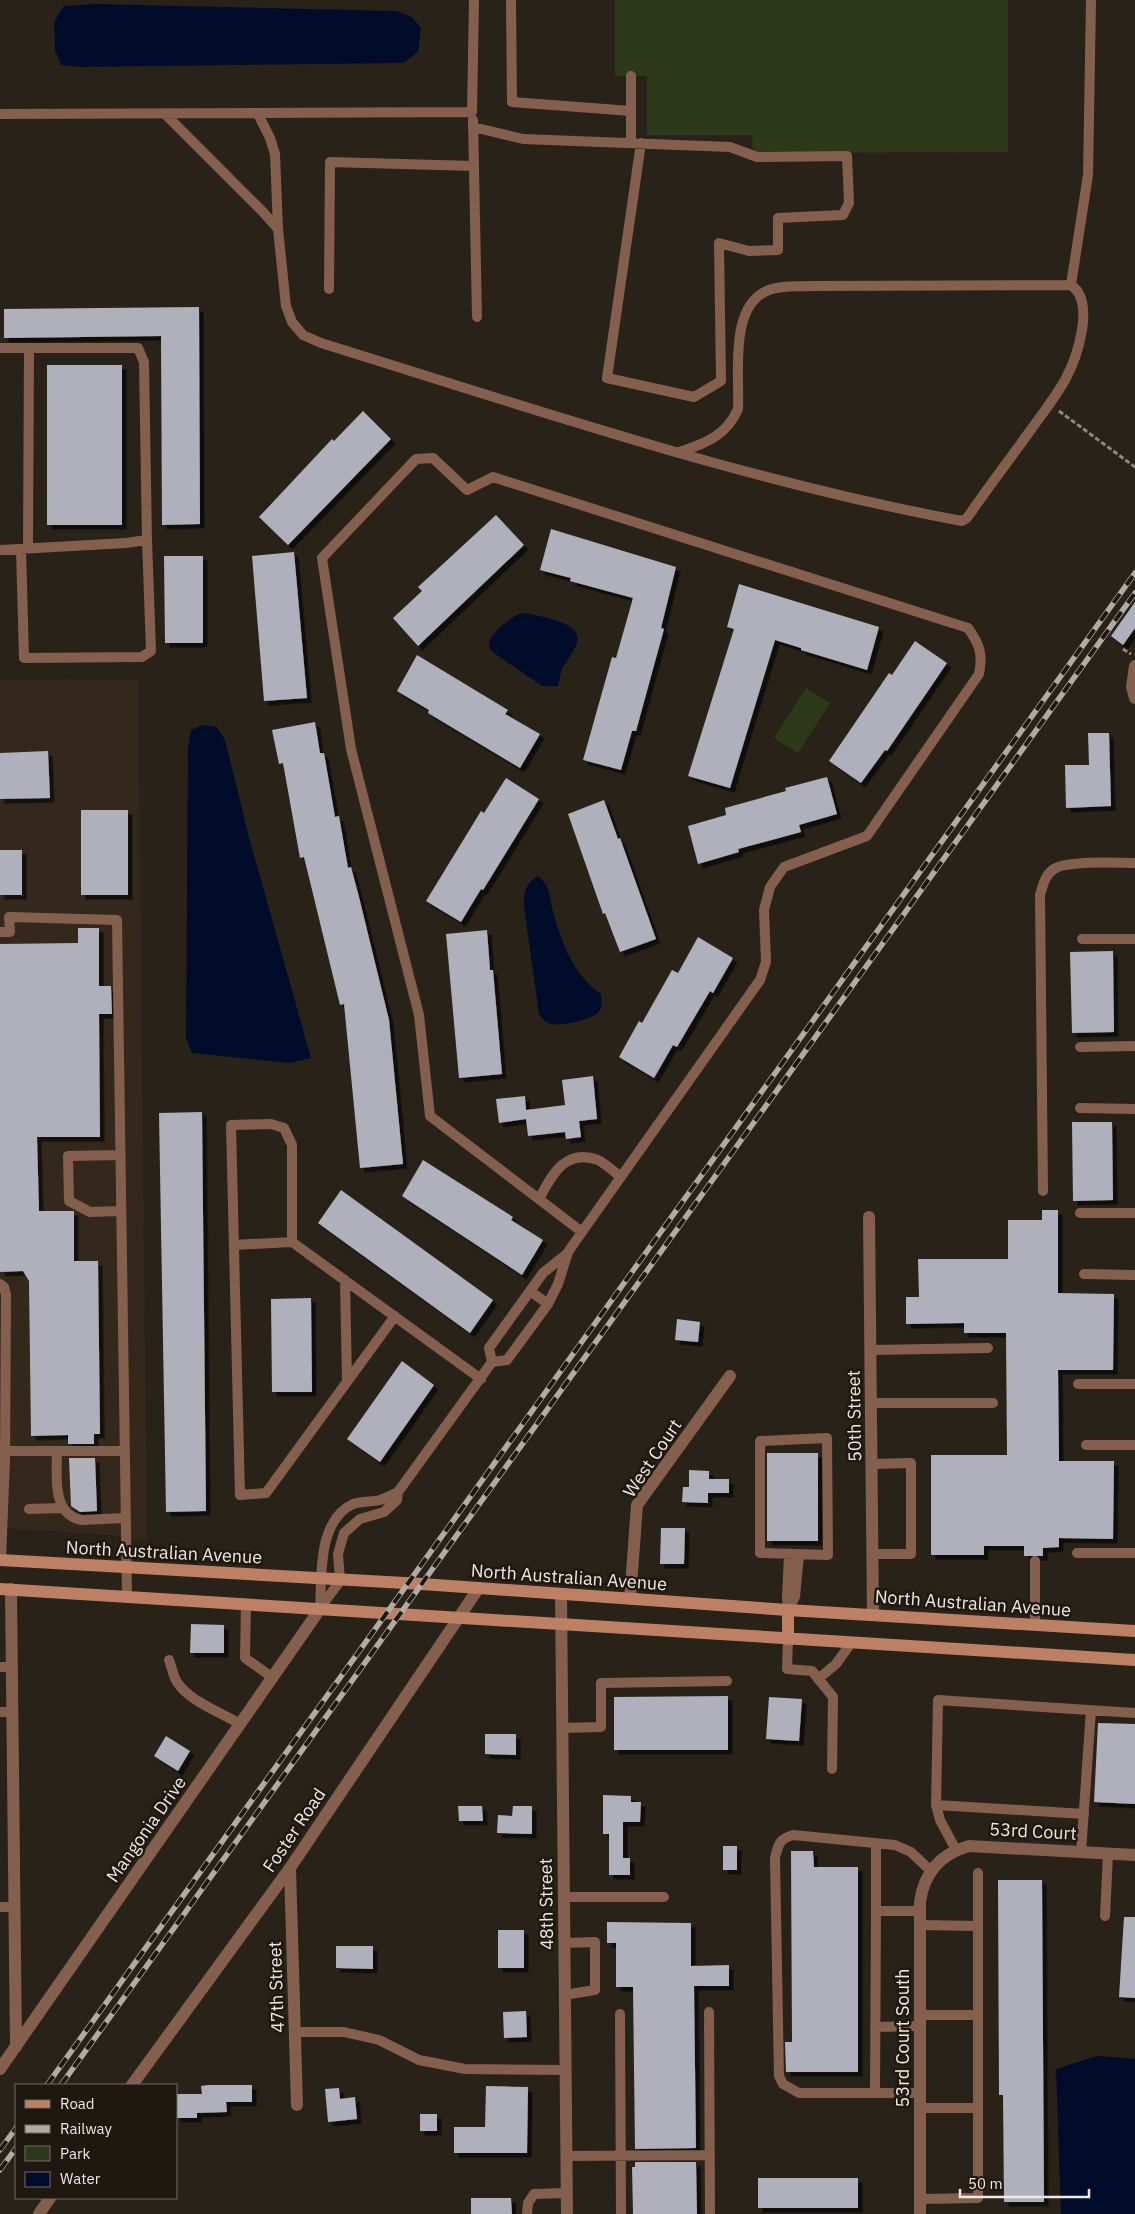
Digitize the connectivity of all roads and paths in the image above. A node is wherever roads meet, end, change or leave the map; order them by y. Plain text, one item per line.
1 (474, 0) edge
2 (511, 0) edge
3 (1091, 0) edge
4 (631, 76) dead end
5 (630, 111) junction
6 (472, 112) junction
7 (0, 114) edge
8 (258, 114) junction
9 (166, 115) junction
10 (473, 127) junction
11 (636, 143) junction
12 (474, 166) junction
13 (278, 230) junction
14 (1071, 284) junction
15 (329, 289) dead end
16 (477, 317) dead end
17 (0, 348) edge
18 (28, 348) junction
19 (1073, 422) dead end
20 (679, 452) junction
21 (1135, 467) edge
22 (147, 540) junction
23 (25, 548) junction
24 (0, 550) edge
25 (1135, 666) edge
26 (1135, 698) edge
27 (1135, 863) edge
28 (0, 932) edge
29 (1082, 939) dead end
30 (1135, 940) edge
31 (1135, 1046) edge
32 (1080, 1047) dead end
33 (1080, 1108) dead end
34 (1135, 1108) edge
35 (120, 1155) junction
36 (621, 1177) junction
37 (1043, 1191) dead end
38 (539, 1199) junction
39 (121, 1211) junction
40 (1080, 1212) dead end
41 (1135, 1213) edge
42 (869, 1217) dead end
43 (582, 1232) junction
44 (292, 1242) junction
45 (234, 1245) junction
46 (568, 1252) junction
47 (1084, 1274) dead end
48 (1135, 1274) edge
49 (345, 1280) junction
50 (0, 1284) edge
51 (530, 1291) junction
52 (548, 1304) junction
53 (395, 1316) junction
54 (988, 1348) dead end
55 (871, 1350) junction
56 (492, 1362) junction
57 (730, 1376) dead end
58 (481, 1379) junction
59 (347, 1382) junction
60 (1078, 1384) dead end
61 (1135, 1384) edge
62 (3, 1388) edge
63 (871, 1403) junction
64 (993, 1403) dead end
65 (1086, 1445) dead end
66 (1135, 1445) edge
67 (3, 1451) edge
68 (57, 1451) junction
69 (124, 1451) junction
70 (872, 1464) junction
71 (398, 1492) junction
72 (62, 1508) junction
73 (29, 1509) dead end
74 (126, 1518) junction
75 (1077, 1553) dead end
76 (1135, 1553) edge
77 (873, 1554) junction
78 (794, 1555) junction
79 (0, 1560) edge
80 (1034, 1561) dead end
81 (126, 1568) junction
82 (321, 1580) junction
83 (340, 1580) junction
84 (6, 1589) edge
85 (478, 1589) junction
86 (560, 1595) junction
87 (126, 1597) junction
88 (630, 1599) junction
89 (246, 1604) junction
90 (320, 1609) junction
91 (788, 1610) junction
92 (873, 1614) junction
93 (459, 1617) junction
94 (561, 1625) junction
95 (1035, 1625) junction
96 (1135, 1631) edge
97 (788, 1639) junction
98 (851, 1643) junction
99 (169, 1660) dead end
100 (1135, 1660) edge
101 (6, 1667) edge
102 (272, 1677) junction
103 (818, 1679) junction
104 (727, 1681) dead end
105 (1091, 1710) junction
106 (6, 1712) edge
107 (1135, 1713) edge
108 (240, 1724) junction
109 (562, 1728) junction
110 (832, 1770) dead end
111 (936, 1805) junction
112 (1084, 1814) junction
113 (876, 1844) junction
114 (956, 1850) junction
115 (1081, 1852) junction
116 (1108, 1854) junction
117 (1135, 1855) edge
118 (290, 1868) junction
119 (933, 1868) junction
120 (978, 1873) dead end
121 (564, 1897) junction
122 (664, 1897) dead end
123 (0, 1907) edge
124 (14, 1907) junction
125 (876, 1911) junction
126 (920, 1911) junction
127 (1105, 1916) dead end
128 (920, 1925) junction
129 (978, 1926) junction
130 (564, 1944) junction
131 (564, 1996) junction
132 (708, 2012) dead end
133 (620, 2014) dead end
134 (977, 2015) junction
135 (920, 2021) junction
136 (875, 2027) junction
137 (294, 2032) junction
138 (16, 2046) junction
139 (0, 2069) edge
140 (565, 2070) junction
141 (133, 2084) edge
142 (875, 2093) junction
143 (920, 2093) junction
144 (297, 2106) dead end
145 (920, 2108) junction
146 (977, 2108) junction
147 (710, 2155) junction
148 (566, 2156) junction
149 (620, 2156) junction
150 (566, 2193) junction
151 (49, 2199) edge
152 (920, 2199) junction
153 (39, 2214) edge
154 (527, 2214) edge
155 (567, 2214) edge
156 (621, 2214) edge
157 (710, 2214) edge
158 (920, 2214) edge

1 - 6 lane
2 - 5 lane
3 - 14 lane
4 - 5 lane
5 - 11 lane
6 - 8 lane
6 - 10 lane
7 - 9 lane
8 - 9 lane
8 - 13 lane
9 - 13 lane
10 - 11 lane
10 - 12 lane
11 - 11 lane
12 - 15 lane
12 - 16 lane
13 - 20 lane
14 - 20 lane
14 - 20 lane
17 - 18 lane
18 - 22 lane
18 - 23 lane
19 - 21 path
22 - 23 lane
22 - 23 lane
23 - 24 lane
25 - 26 street
27 - 37 lane
28 - 35 lane
29 - 30 lane
31 - 32 lane
33 - 34 lane
35 - 39 lane
35 - 39 lane
36 - 38 lane
36 - 38 lane
36 - 43 lane
38 - 43 lane
39 - 69 lane
40 - 41 lane
42 - 55 street, 50th Street
43 - 46 lane
44 - 45 lane
44 - 45 lane
44 - 49 lane
45 - 59 lane
46 - 51 lane
46 - 52 lane
47 - 48 lane
49 - 53 lane
49 - 59 lane
50 - 62 lane
51 - 52 lane
51 - 56 lane
52 - 56 lane
53 - 58 lane
53 - 59 lane
54 - 55 lane
55 - 63 street, 50th Street
56 - 58 lane
57 - 88 street, West Court
58 - 71 lane
60 - 61 lane
62 - 67 lane
63 - 64 lane
63 - 70 street, 50th Street
65 - 66 lane
67 - 68 lane
67 - 79 lane
68 - 69 lane
68 - 72 lane
69 - 74 lane
70 - 77 street, 50th Street
70 - 77 lane
71 - 82 lane
71 - 83 lane
72 - 73 lane
72 - 74 lane
74 - 81 lane
75 - 76 lane
77 - 92 street, 50th Street
78 - 78 lane
78 - 91 lane
79 - 81 main road, North Australian Avenue
80 - 95 lane
81 - 82 main road, North Australian Avenue
81 - 87 lane
82 - 83 main road, North Australian Avenue
82 - 90 lane
83 - 85 main road, North Australian Avenue
83 - 90 lane
84 - 87 main road
84 - 101 street
85 - 86 main road, North Australian Avenue
85 - 93 street, Foster Road
86 - 88 main road, North Australian Avenue
86 - 94 street, 48th Street
87 - 89 main road
88 - 91 main road, North Australian Avenue
89 - 90 main road
89 - 102 lane
90 - 93 main road
90 - 102 street, Mangonia Drive
91 - 92 main road, North Australian Avenue
91 - 97 main road
92 - 95 main road, North Australian Avenue
93 - 94 main road
93 - 118 street, Foster Road
94 - 97 main road
94 - 109 street, 48th Street
95 - 96 main road, North Australian Avenue
97 - 98 main road
97 - 103 lane
98 - 100 main road
98 - 103 lane
99 - 108 lane
101 - 106 street
102 - 108 street, Mangonia Drive
103 - 110 lane
104 - 109 lane
105 - 107 lane
105 - 111 lane
105 - 112 lane
106 - 124 street
108 - 138 street, Mangonia Drive
109 - 121 street, 48th Street
111 - 112 lane
111 - 114 lane
112 - 115 lane
113 - 119 lane
113 - 125 lane
113 - 142 lane
114 - 115 street, 53rd Court
114 - 119 street, 53rd Court
115 - 116 street, 53rd Court
116 - 117 street, 53rd Court
116 - 127 lane
118 - 137 street, 47th Street
118 - 141 street, Foster Road
119 - 126 street, 53rd Court South
120 - 129 lane
121 - 122 lane
121 - 130 street, 48th Street
123 - 124 lane
124 - 138 street
125 - 126 lane
125 - 136 lane
126 - 128 street, 53rd Court South
128 - 129 lane
128 - 135 street, 53rd Court South
129 - 134 lane
130 - 131 street, 48th Street
130 - 131 lane
131 - 140 street, 48th Street
132 - 147 lane
133 - 149 lane
134 - 135 lane
134 - 146 lane
135 - 136 lane
135 - 143 street, 53rd Court South
136 - 142 lane
137 - 140 lane
137 - 144 street, 47th Street
138 - 139 street, Mangonia Drive
140 - 148 street, 48th Street
142 - 143 lane
143 - 145 street, 53rd Court South
145 - 146 lane
145 - 152 street, 53rd Court South
146 - 152 lane
147 - 149 lane
147 - 157 lane
148 - 149 lane
148 - 150 street, 48th Street
149 - 156 lane
150 - 154 lane
150 - 155 street, 48th Street
151 - 153 street
152 - 158 street, 53rd Court South

